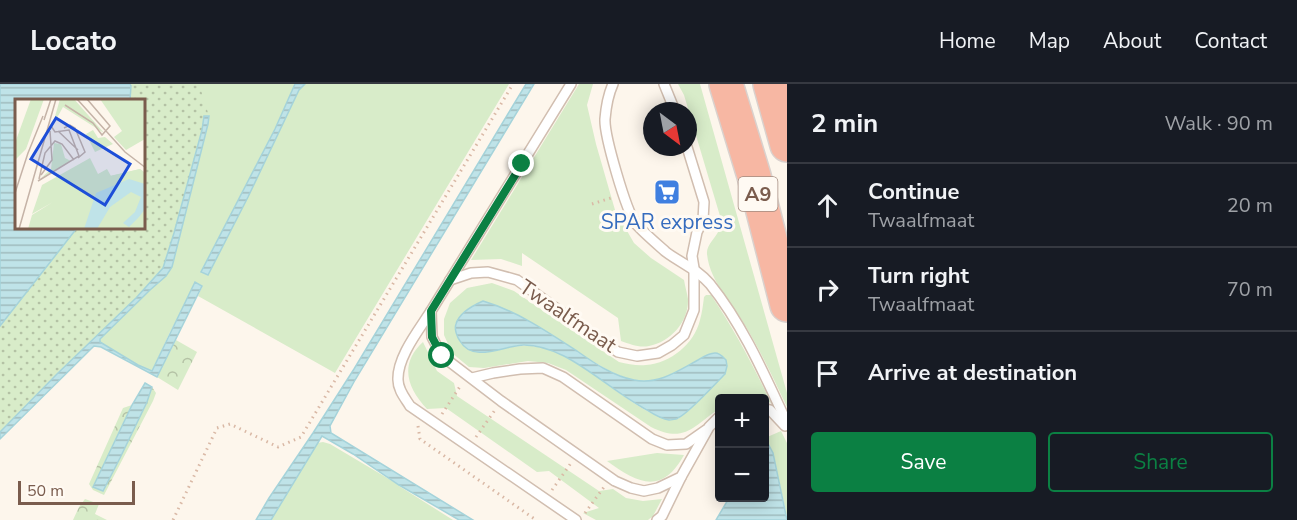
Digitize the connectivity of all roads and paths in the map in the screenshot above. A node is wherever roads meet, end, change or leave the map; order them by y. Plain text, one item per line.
1 (513, 84) edge
2 (571, 84) edge
3 (613, 84) edge
4 (664, 84) edge
5 (726, 84) edge
6 (770, 84) edge
7 (671, 102) edge
8 (787, 145) edge
9 (690, 156) edge
10 (624, 194) junction
11 (592, 204) dead end
12 (693, 268) junction
13 (450, 280) junction
14 (787, 305) edge
15 (431, 311) junction
16 (472, 378) junction
17 (501, 401) junction
18 (769, 410) edge
19 (715, 421) edge
20 (787, 423) edge
21 (709, 427) junction
22 (787, 429) edge
23 (470, 446) junction
24 (577, 454) junction
25 (681, 477) junction
26 (610, 478) junction
27 (545, 499) junction
28 (173, 520) edge
29 (578, 520) edge
30 (657, 520) edge

1 - 28 path
2 - 13 lane
3 - 10 lane
4 - 7 lane
5 - 14 highway, A9
6 - 8 highway
9 - 12 lane, Twaalfmaat
10 - 11 path
10 - 12 lane
12 - 13 lane, Twaalfmaat
12 - 20 lane
13 - 15 lane
15 - 16 lane
15 - 23 lane
16 - 17 lane
16 - 21 lane
17 - 23 path
17 - 24 lane
18 - 22 lane
19 - 21 lane
21 - 25 lane
23 - 27 lane
24 - 26 lane
24 - 27 path
25 - 26 lane
25 - 30 lane
26 - 29 path
27 - 29 lane

